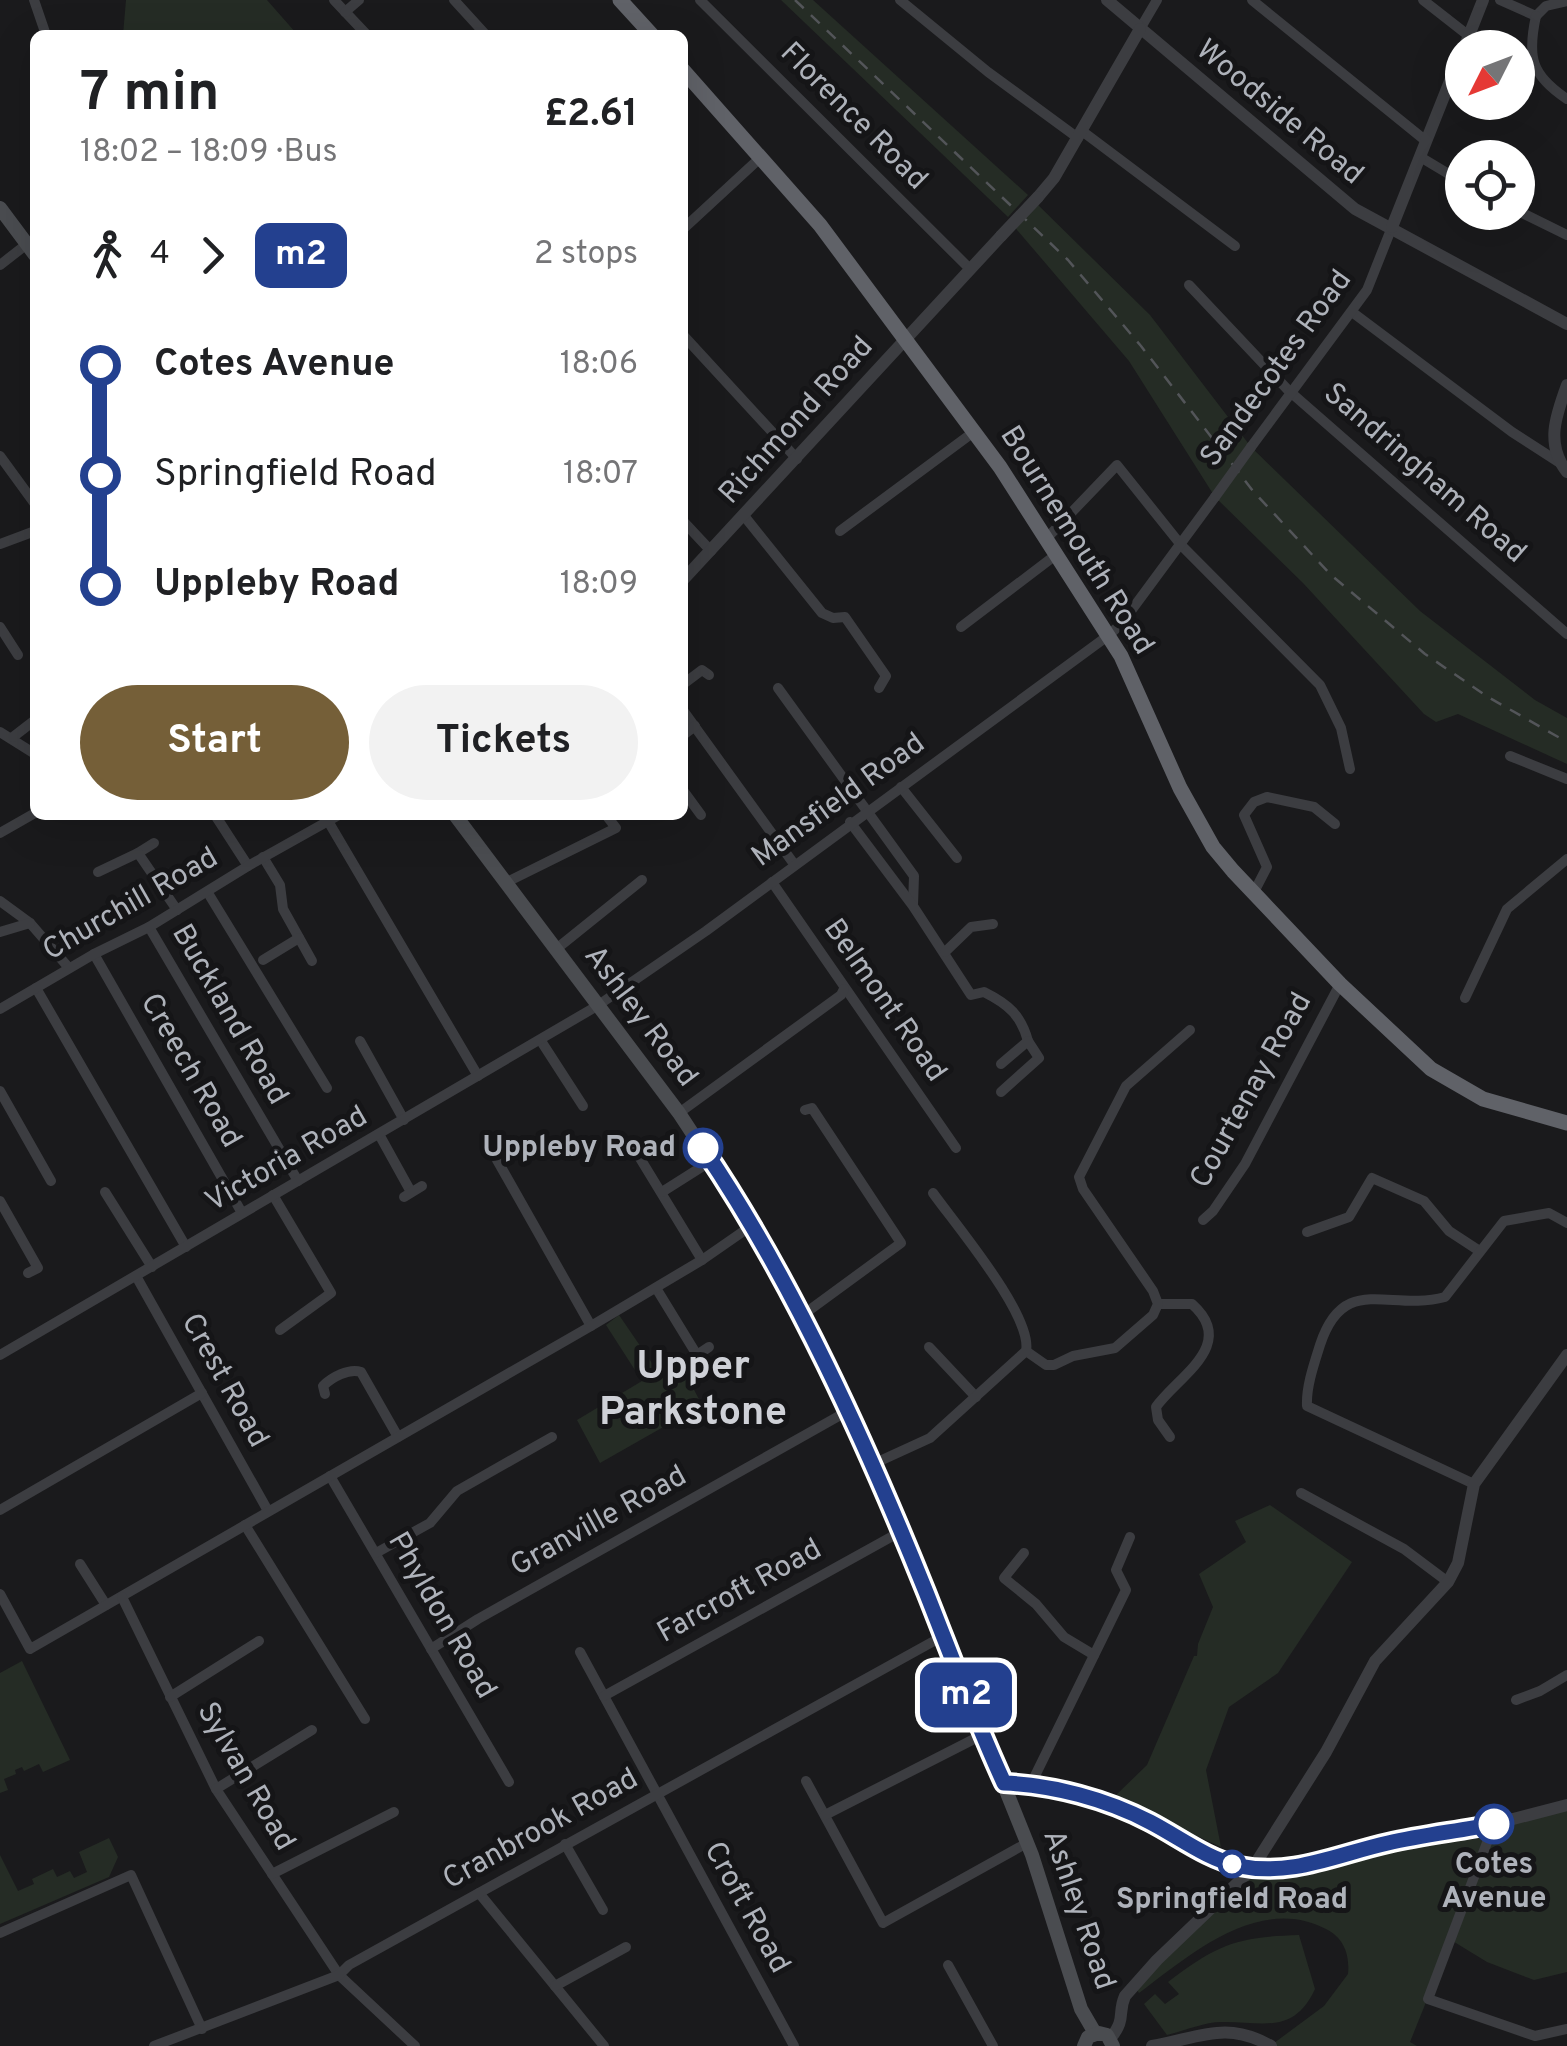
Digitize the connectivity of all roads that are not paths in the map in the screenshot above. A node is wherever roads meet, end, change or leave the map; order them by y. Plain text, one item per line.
1 (34, 0) edge
2 (334, 0) edge
3 (359, 0) edge
4 (454, 0) edge
5 (620, 0) edge
6 (700, 0) edge
7 (900, 0) edge
8 (1107, 0) edge
9 (1156, 0) edge
10 (1252, 0) edge
11 (1423, 0) edge
12 (1482, 0) edge
13 (1500, 0) edge
14 (1567, 1) edge
15 (346, 12) junction
16 (1536, 16) junction
17 (1140, 29) junction
18 (44, 30) edge
19 (362, 30) edge
20 (481, 30) edge
21 (647, 30) edge
22 (1451, 30) edge
23 (1471, 30) edge
24 (688, 76) edge
25 (1445, 94) edge
26 (1567, 99) edge
27 (1080, 134) junction
28 (1426, 141) junction
29 (760, 158) junction
30 (1422, 158) junction
31 (1445, 172) edge
32 (0, 208) edge
33 (1535, 220) edge
34 (688, 224) edge
35 (1392, 228) junction
36 (1567, 235) edge
37 (1235, 246) dead end
38 (30, 249) edge
39 (30, 250) edge
40 (0, 264) edge
41 (970, 269) junction
42 (1189, 285) dead end
43 (1352, 312) junction
44 (1567, 324) edge
45 (907, 338) junction
46 (688, 340) edge
47 (1567, 384) edge
48 (1293, 392) junction
49 (974, 431) junction
50 (0, 456) edge
51 (798, 459) junction
52 (1563, 468) edge
53 (30, 497) edge
54 (745, 517) junction
55 (688, 526) edge
56 (840, 531) dead end
57 (30, 532) edge
58 (1047, 538) junction
59 (0, 544) edge
60 (1181, 545) junction
61 (711, 551) junction
62 (1058, 554) junction
63 (688, 575) edge
64 (0, 626) edge
65 (960, 627) dead end
66 (1567, 634) edge
67 (1108, 635) junction
68 (18, 655) dead end
69 (708, 675) dead end
70 (688, 680) edge
71 (778, 688) dead end
72 (879, 688) dead end
73 (688, 717) edge
74 (30, 724) edge
75 (695, 726) junction
76 (688, 731) edge
77 (0, 732) edge
78 (13, 737) junction
79 (30, 750) edge
80 (1510, 756) dead end
81 (1350, 769) dead end
82 (1567, 779) edge
83 (901, 786) junction
84 (688, 798) edge
85 (868, 811) junction
86 (30, 815) edge
87 (701, 816) dead end
88 (217, 820) edge
89 (330, 820) edge
90 (335, 820) edge
91 (459, 820) edge
92 (610, 820) edge
93 (850, 822) junction
94 (1335, 824) dead end
95 (0, 834) edge
96 (154, 843) dead end
97 (138, 853) junction
98 (262, 857) junction
99 (957, 858) dead end
100 (1567, 859) edge
101 (794, 864) junction
102 (248, 866) junction
103 (98, 872) dead end
104 (642, 880) dead end
105 (504, 882) junction
106 (772, 882) junction
107 (208, 892) junction
108 (1253, 894) junction
109 (0, 900) edge
110 (913, 906) junction
111 (177, 910) junction
112 (30, 923) junction
113 (993, 924) dead end
114 (148, 927) junction
115 (0, 932) edge
116 (299, 938) junction
117 (554, 950) junction
118 (945, 952) junction
119 (94, 954) junction
120 (262, 960) dead end
121 (312, 961) dead end
122 (70, 968) junction
123 (1340, 984) junction
124 (36, 988) junction
125 (844, 989) junction
126 (1465, 998) dead end
127 (597, 1006) junction
128 (0, 1009) edge
129 (1190, 1030) dead end
130 (1028, 1041) junction
131 (542, 1042) junction
132 (360, 1046) dead end
133 (1001, 1064) dead end
134 (478, 1076) junction
135 (583, 1080) dead end
136 (570, 1087) junction
137 (327, 1088) dead end
138 (0, 1091) edge
139 (1002, 1092) dead end
140 (582, 1106) dead end
141 (811, 1106) dead end
142 (679, 1113) junction
143 (404, 1120) junction
144 (1567, 1123) edge
145 (380, 1136) junction
146 (956, 1148) dead end
147 (635, 1150) dead end
148 (497, 1160) dead end
149 (711, 1161) junction
150 (1376, 1165) dead end
151 (1372, 1178) junction
152 (51, 1181) dead end
153 (298, 1181) junction
154 (422, 1186) dead end
155 (106, 1192) dead end
156 (662, 1192) junction
157 (933, 1193) dead end
158 (272, 1196) junction
159 (0, 1201) edge
160 (242, 1213) junction
161 (1204, 1220) dead end
162 (1567, 1223) edge
163 (751, 1226) junction
164 (1306, 1232) dead end
165 (186, 1247) junction
166 (1478, 1250) junction
167 (702, 1260) junction
168 (152, 1267) junction
169 (28, 1274) dead end
170 (136, 1276) junction
171 (656, 1288) junction
172 (1158, 1304) junction
173 (800, 1316) junction
174 (591, 1326) junction
175 (280, 1330) dead end
176 (930, 1347) dead end
177 (709, 1348) dead end
178 (1026, 1351) junction
179 (0, 1354) edge
180 (1567, 1355) edge
181 (202, 1393) junction
182 (324, 1394) dead end
183 (976, 1397) junction
184 (846, 1412) junction
185 (552, 1437) dead end
186 (1170, 1437) dead end
187 (398, 1438) junction
188 (871, 1465) junction
189 (330, 1476) junction
190 (1474, 1484) junction
191 (1301, 1492) dead end
192 (0, 1510) edge
193 (268, 1511) junction
194 (245, 1524) junction
195 (900, 1532) junction
196 (1130, 1536) dead end
197 (376, 1553) junction
198 (1024, 1554) dead end
199 (80, 1564) dead end
200 (1448, 1582) junction
201 (0, 1594) edge
202 (122, 1596) junction
203 (106, 1606) junction
204 (943, 1636) junction
205 (260, 1641) dead end
206 (430, 1650) junction
207 (580, 1652) dead end
208 (1094, 1655) junction
209 (1567, 1674) edge
210 (604, 1696) junction
211 (170, 1697) junction
212 (1516, 1700) dead end
213 (365, 1719) dead end
214 (312, 1730) dead end
215 (982, 1735) junction
216 (806, 1781) dead end
217 (508, 1782) dead end
218 (1004, 1783) junction
219 (1031, 1784) junction
220 (216, 1789) junction
221 (655, 1794) junction
222 (1567, 1805) edge
223 (394, 1812) dead end
224 (825, 1815) junction
225 (1494, 1824) junction
226 (1028, 1843) junction
227 (566, 1844) junction
228 (1252, 1868) junction
229 (272, 1874) junction
230 (479, 1893) junction
231 (603, 1910) dead end
232 (0, 1933) edge
233 (626, 1947) dead end
234 (948, 1965) dead end
235 (339, 1975) junction
236 (555, 1986) junction
237 (202, 2029) junction
238 (1567, 2029) edge
239 (1095, 2033) junction
240 (1112, 2042) edge
241 (1179, 2043) edge
242 (154, 2046) edge
243 (415, 2046) edge
244 (604, 2046) edge
245 (794, 2046) edge
246 (993, 2046) edge
247 (1084, 2046) edge
248 (1152, 2046) edge
249 (1271, 2046) edge

1 - 18 street
2 - 15 street
3 - 15 street
4 - 20 street
5 - 21 highway
6 - 41 street, Florence Road
7 - 27 street
8 - 17 street, Woodside Road
9 - 17 street
10 - 28 street
11 - 22 street
12 - 23 street, Sandecotes Road
13 - 16 street
14 - 16 street
15 - 19 street
16 - 26 street
17 - 27 street, Richmond Road
17 - 35 street, Woodside Road
24 - 29 highway, Bournemouth Road
25 - 28 street, Sandecotes Road
27 - 37 street
27 - 41 street, Richmond Road, bridge
28 - 30 street, Sandecotes Road
29 - 34 street
29 - 45 highway, Bournemouth Road
30 - 31 street
30 - 35 street, Sandecotes Road
32 - 38 main road
33 - 36 street
35 - 43 street, Sandecotes Road
35 - 44 street, Woodside Road
39 - 40 street
41 - 45 street, Richmond Road
42 - 48 street, Sandringham Road
43 - 48 street, Sandecotes Road
43 - 52 street
45 - 49 highway, Bournemouth Road
45 - 51 street, Richmond Road
46 - 51 street
47 - 52 street
48 - 60 street, Sandecotes Road, bridge
48 - 66 street, Sandringham Road
49 - 56 street
49 - 58 highway, Bournemouth Road
50 - 53 street
51 - 54 street, Richmond Road
54 - 61 street, Richmond Road
54 - 72 street
55 - 61 street
57 - 59 street
58 - 60 street
58 - 62 highway, Bournemouth Road
60 - 67 street, Sandecotes Road
60 - 81 street
61 - 63 street, Richmond Road
62 - 65 street
62 - 67 highway, Bournemouth Road
64 - 68 street
67 - 83 street, Mansfield Road
67 - 108 highway, Bournemouth Road
69 - 70 street
71 - 85 street
73 - 75 street
74 - 78 street
75 - 76 street
75 - 101 street
77 - 78 street
78 - 79 street
80 - 82 street
83 - 85 street, Mansfield Road
83 - 99 street
84 - 87 street
85 - 93 street, Mansfield Road
85 - 110 street
86 - 95 street
88 - 102 street
89 - 98 street, Churchill Road
90 - 134 street
91 - 105 main road, Ashley Road
92 - 105 street
93 - 101 street, Mansfield Road
93 - 110 street
94 - 108 street
96 - 97 street
97 - 103 street
97 - 111 street
98 - 102 street, Churchill Road
98 - 116 street
100 - 126 street
101 - 106 street, Mansfield Road
102 - 107 street, Churchill Road
104 - 117 street
105 - 117 main road, Ashley Road
106 - 125 street, Belmont Road
106 - 127 street, Mansfield Road
107 - 111 street, Churchill Road
107 - 137 street
108 - 123 highway, Bournemouth Road
109 - 112 street
110 - 118 street
111 - 114 street, Churchill Road
112 - 115 street
112 - 122 street
113 - 118 street
114 - 119 street, Churchill Road
114 - 153 street, Buckland Road
116 - 120 street
116 - 121 street
117 - 127 main road, Ashley Road
118 - 130 street
119 - 122 street, Churchill Road
119 - 160 street, Creech Road
122 - 124 street, Churchill Road
123 - 144 highway, Bournemouth Road
123 - 161 street, Courtenay Road
124 - 128 street, Churchill Road
124 - 165 street
125 - 142 street
125 - 146 street, Belmont Road
127 - 131 street, Victoria Road
127 - 142 main road, Ashley Road
129 - 172 street
130 - 133 street
130 - 139 street
131 - 134 street, Victoria Road
131 - 136 street
132 - 143 street
134 - 143 street, Victoria Road
135 - 136 street
136 - 140 street
138 - 152 street
141 - 173 street
142 - 149 main road, Ashley Road
143 - 145 street, Victoria Road
145 - 153 street, Victoria Road
145 - 154 street
147 - 156 street
148 - 174 street
149 - 156 street
149 - 163 main road, Ashley Road
150 - 151 street
151 - 164 street
151 - 166 street
153 - 158 street, Victoria Road
155 - 168 street
156 - 167 street
157 - 178 street
158 - 160 street, Victoria Road
158 - 175 street
159 - 169 street
160 - 165 street, Victoria Road
162 - 166 street
163 - 167 street
163 - 173 main road, Ashley Road
165 - 168 street, Victoria Road
166 - 190 street
167 - 171 street
168 - 170 street, Victoria Road
170 - 179 street, Victoria Road
170 - 181 street, Crest Road
171 - 174 street
171 - 177 street
172 - 178 street
172 - 186 street
173 - 184 main road, Ashley Road
174 - 187 street
176 - 183 street
178 - 183 street
180 - 190 street
181 - 192 street
181 - 193 street, Crest Road
182 - 187 street
183 - 188 street
184 - 188 main road, Ashley Road
184 - 206 street, Granville Road
185 - 197 street
187 - 189 street
188 - 195 main road, Ashley Road
189 - 193 street
189 - 197 street, Phyldon Road
190 - 200 street
191 - 200 street
193 - 194 street
194 - 202 street
194 - 213 street
195 - 204 main road, Ashley Road
195 - 210 street, Farcroft Road
196 - 208 street
197 - 206 street, Phyldon Road
198 - 208 street
199 - 203 street
200 - 228 street
201 - 203 street
202 - 203 street
202 - 211 street, Sylvan Road
204 - 215 main road, Ashley Road
204 - 221 street, Cranbrook Road
205 - 211 street
206 - 217 street, Phyldon Road
207 - 210 street
208 - 219 street
209 - 212 street
210 - 221 street
211 - 220 street, Sylvan Road
214 - 220 street
215 - 218 main road, Ashley Road
215 - 224 street
216 - 224 street
218 - 219 street
218 - 226 main road, Ashley Road
219 - 228 street
220 - 229 street, Sylvan Road
221 - 227 street, Cranbrook Road
221 - 245 street, Croft Road
222 - 225 street
223 - 229 street
224 - 226 street
225 - 228 street
225 - 238 street
226 - 239 main road, Ashley Road
227 - 230 street, Cranbrook Road
227 - 231 street
228 - 240 street
229 - 235 street, Sylvan Road
230 - 235 street, Cranbrook Road
230 - 236 street
232 - 237 street
233 - 236 street
234 - 246 street
235 - 237 street, Cranbrook Road
235 - 243 street, Sylvan Road
236 - 244 street
237 - 242 street, Cranbrook Road
239 - 240 main road
239 - 247 main road
241 - 248 street
241 - 249 street

